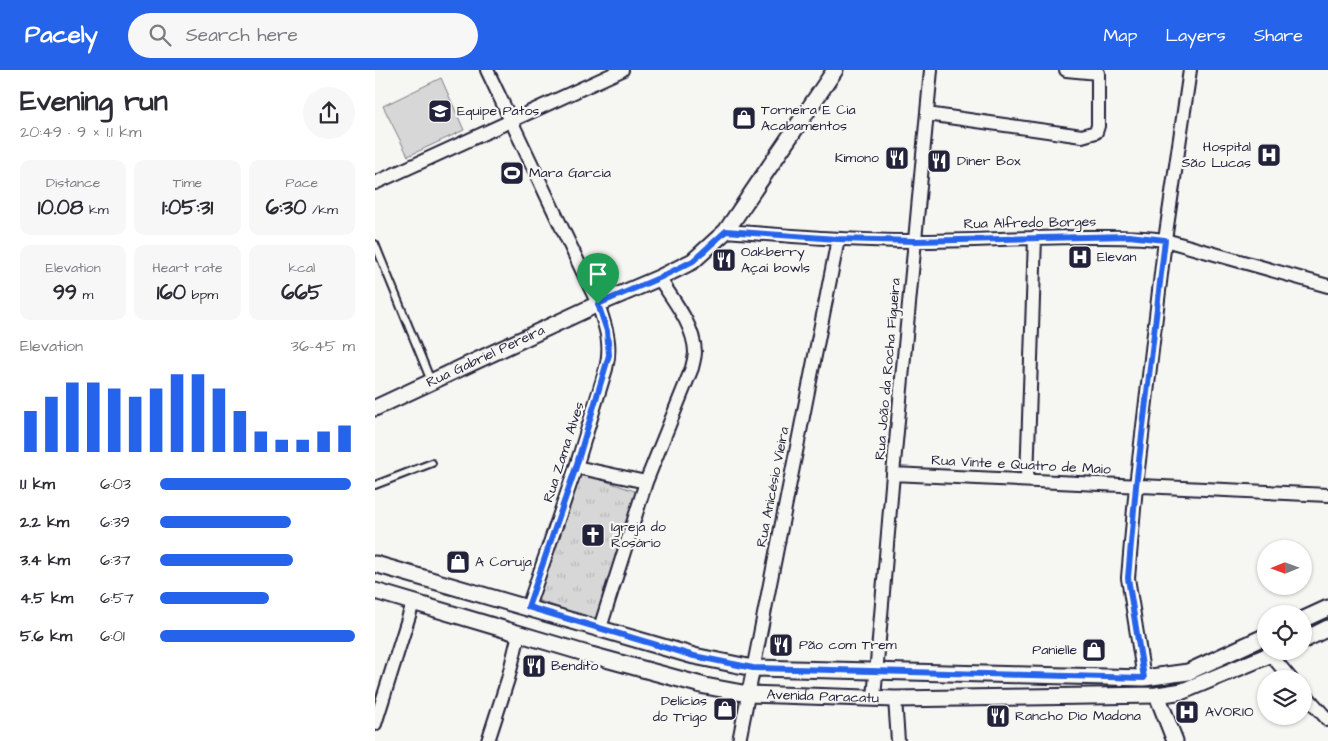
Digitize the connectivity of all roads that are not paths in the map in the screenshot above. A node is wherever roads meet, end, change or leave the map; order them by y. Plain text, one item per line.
1 (487, 70) edge
2 (622, 70) edge
3 (835, 70) edge
4 (931, 70) edge
5 (1066, 70) edge
6 (1190, 70) edge
7 (1098, 72) edge
8 (927, 114) junction
9 (511, 120) junction
10 (375, 183) edge
11 (726, 231) junction
12 (1035, 237) junction
13 (837, 239) junction
14 (1165, 240) junction
15 (915, 241) junction
16 (375, 244) edge
17 (659, 278) junction
18 (1328, 286) edge
19 (598, 304) junction
20 (431, 381) junction
21 (375, 408) edge
22 (432, 463) dead end
23 (576, 467) junction
24 (893, 474) junction
25 (1027, 480) junction
26 (646, 482) junction
27 (375, 485) edge
28 (1136, 486) junction
29 (1328, 495) edge
30 (375, 564) edge
31 (375, 590) edge
32 (413, 603) junction
33 (528, 607) junction
34 (1328, 608) edge
35 (1312, 615) edge
36 (600, 628) junction
37 (1328, 628) edge
38 (519, 634) junction
39 (1312, 636) edge
40 (1257, 640) edge
41 (1258, 660) edge
42 (753, 668) junction
43 (876, 672) junction
44 (1144, 678) junction
45 (749, 694) junction
46 (1157, 696) junction
47 (874, 698) junction
48 (895, 698) junction
49 (1312, 702) edge
50 (1328, 720) edge
51 (375, 724) edge
52 (488, 741) edge
53 (739, 741) edge
54 (897, 741) edge
55 (1175, 741) edge

1 - 9 street, Rua Zama Alves
2 - 9 street
3 - 11 street, Rua Gabriel Pereira
4 - 8 street, Rua João da Rocha Figueira
5 - 7 street
6 - 14 street
7 - 8 street
8 - 15 street, Rua João da Rocha Figueira
9 - 10 street
9 - 19 street, Rua Zama Alves
11 - 13 street, Rua Alfredo Borges
11 - 17 street, Rua Gabriel Pereira
12 - 14 street, Rua Alfredo Borges
12 - 15 street, Rua Alfredo Borges
12 - 25 street
13 - 15 street, Rua Alfredo Borges
13 - 42 street, Rua Anicésio Vieira
14 - 18 street, Rua Alfredo Borges
14 - 28 street
15 - 24 street, Rua João da Rocha Figueira
16 - 20 lane
17 - 19 street, Rua Gabriel Pereira
17 - 26 street
19 - 20 street, Rua Gabriel Pereira
19 - 23 street, Rua Zama Alves
20 - 21 street, Rua Gabriel Pereira
22 - 27 lane
23 - 26 street
23 - 33 street, Rua Zama Alves
24 - 25 street, Rua Vinte e Quatro de Maio
24 - 43 street, Rua João da Rocha Figueira
25 - 28 street, Rua Vinte e Quatro de Maio
26 - 36 street
28 - 29 street, Rua Vinte e Quatro de Maio
28 - 44 street
30 - 33 street, Avenida Paracatu
31 - 32 street, Avenida Paracatu
32 - 38 street, Avenida Paracatu
32 - 51 street
33 - 36 street, Avenida Paracatu
34 - 35 street
36 - 42 street, Avenida Paracatu
37 - 39 street
38 - 45 street, Avenida Paracatu
38 - 52 street
40 - 44 street, Avenida Paracatu
41 - 46 street, Avenida Paracatu
42 - 43 street, Avenida Paracatu
42 - 45 street, Rua Anicésio Vieira
43 - 44 street, Avenida Paracatu
43 - 47 street, Rua João da Rocha Figueira
45 - 47 street, Avenida Paracatu
45 - 53 street, Rua Anicésio Vieira
46 - 48 street, Avenida Paracatu
46 - 55 street
47 - 48 street, Avenida Paracatu
48 - 54 street
49 - 50 street

